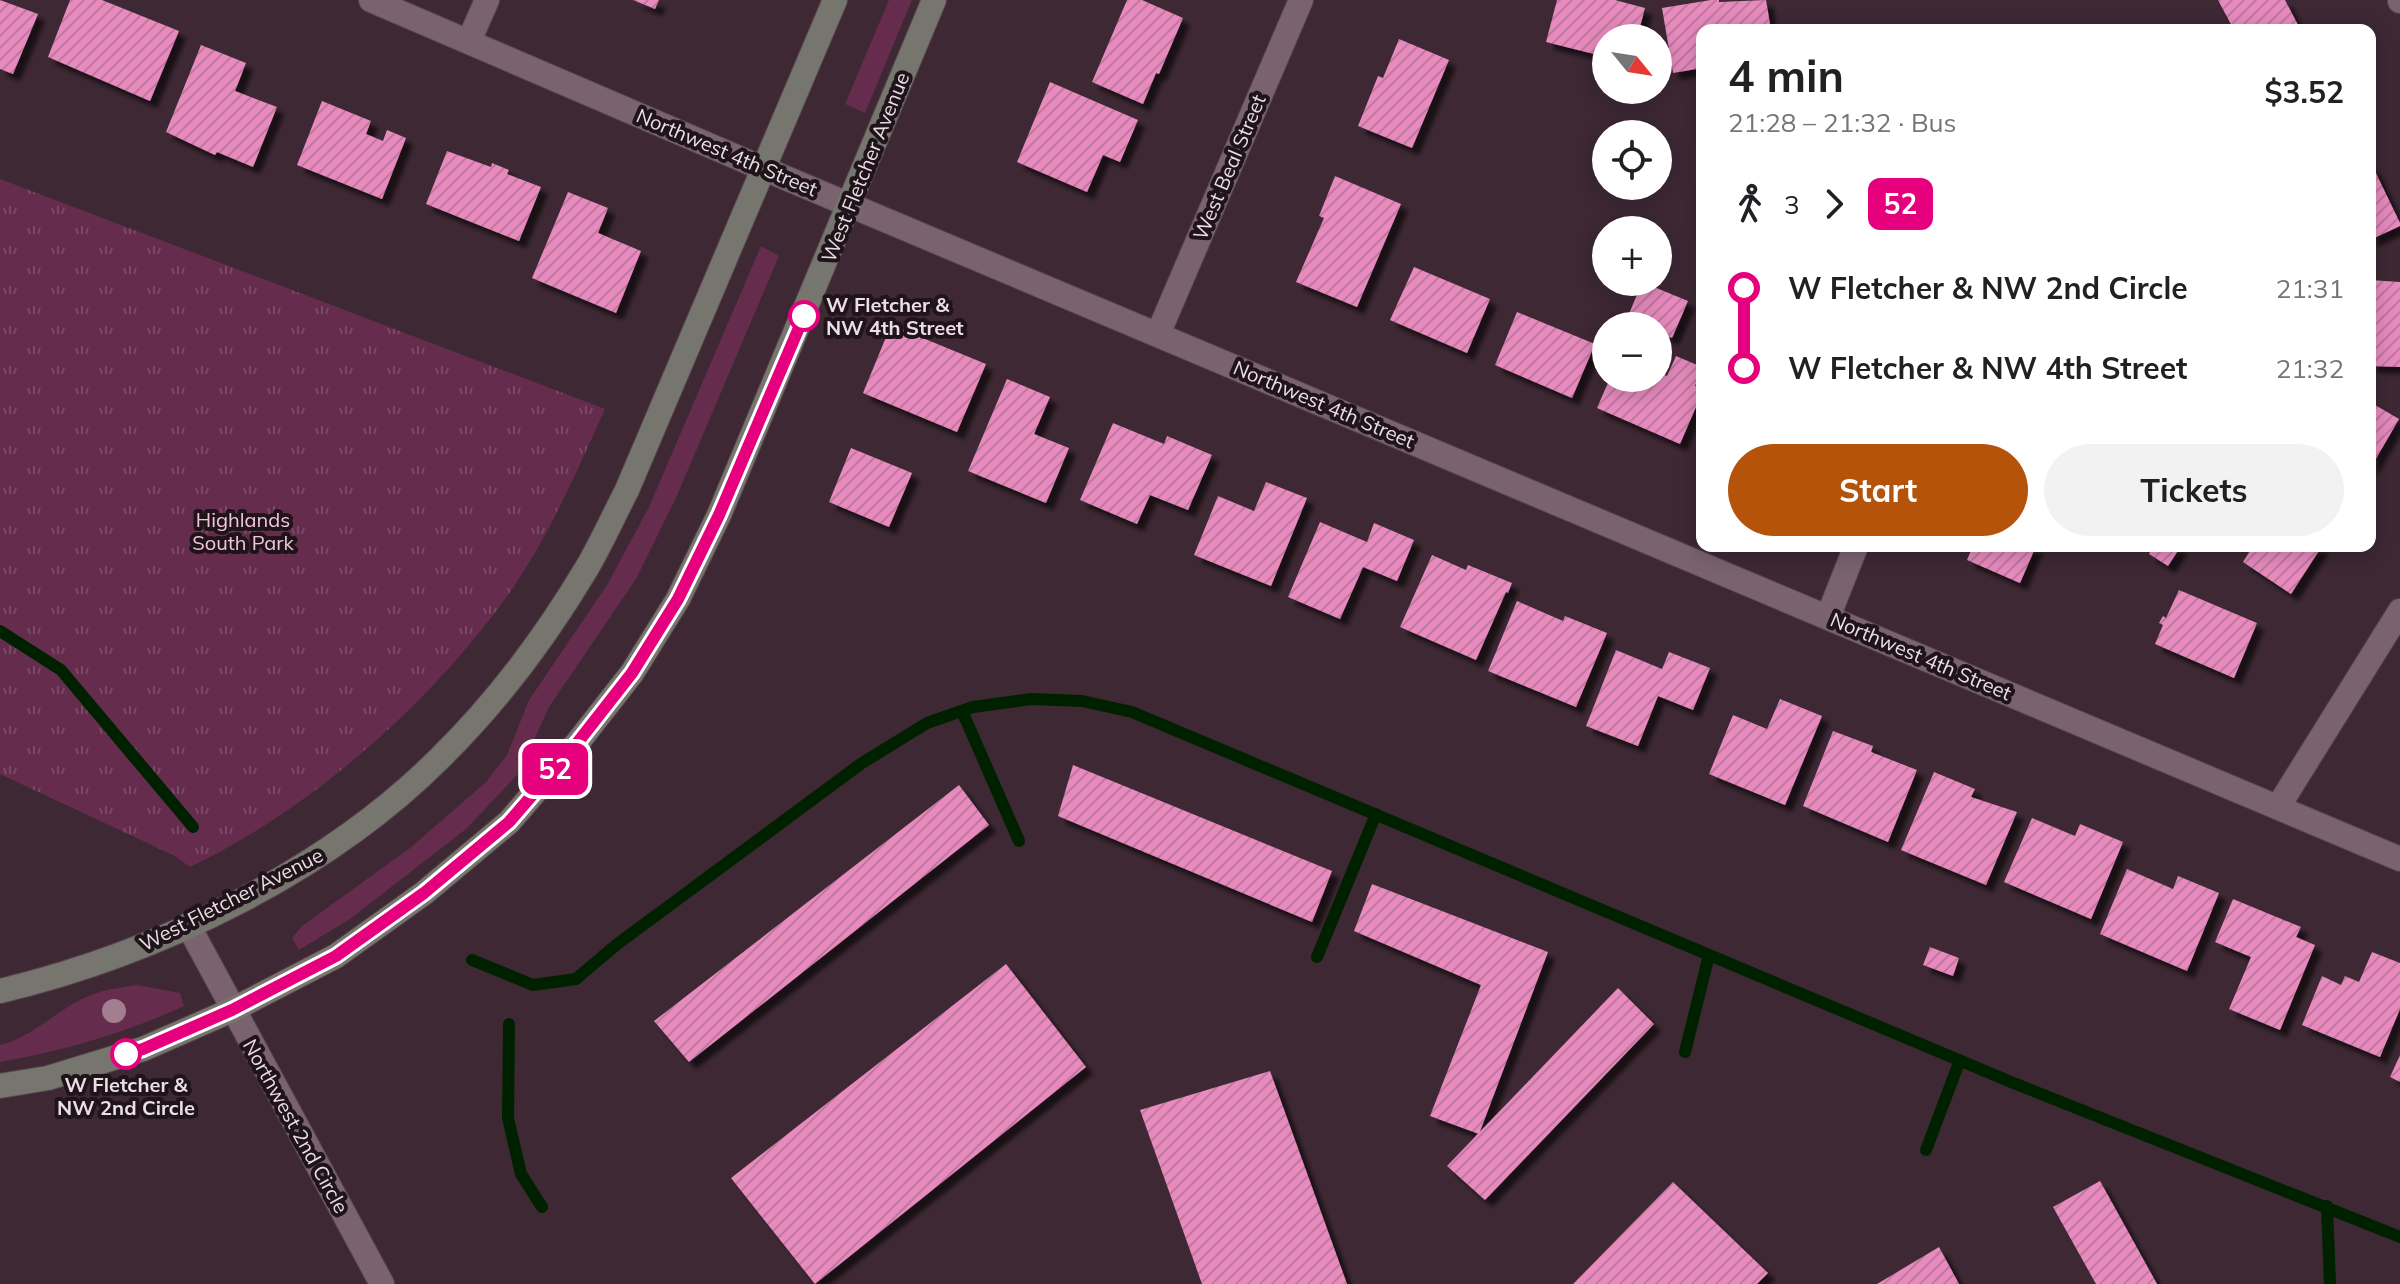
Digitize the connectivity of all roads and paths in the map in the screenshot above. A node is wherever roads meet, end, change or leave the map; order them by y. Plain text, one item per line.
1 (371, 0) edge
2 (487, 0) edge
3 (835, 0) edge
4 (934, 0) edge
5 (1301, 0) edge
6 (469, 41) junction
7 (762, 168) junction
8 (850, 204) junction
9 (1158, 334) junction
10 (1854, 552) edge
11 (2400, 611) edge
12 (1828, 617) junction
13 (2278, 807) junction
14 (2400, 859) edge
15 (188, 925) junction
16 (0, 991) edge
17 (232, 1010) junction
18 (0, 1086) edge
19 (382, 1284) edge

1 - 6 street, Northwest 4th Street
2 - 6 street
3 - 7 main road, West Fletcher Avenue
4 - 8 main road, West Fletcher Avenue
5 - 9 street, West Beal Street
6 - 7 street, Northwest 4th Street
7 - 8 street, Northwest 4th Street
7 - 15 main road, West Fletcher Avenue
8 - 9 street, Northwest 4th Street
8 - 17 main road, West Fletcher Avenue
9 - 12 street, Northwest 4th Street
10 - 12 street
11 - 13 street
12 - 13 street, Northwest 4th Street
13 - 14 street, Northwest 4th Street
15 - 16 main road, West Fletcher Avenue
15 - 17 street, Northwest 2nd Circle
17 - 18 main road, West Fletcher Avenue
17 - 19 street, Northwest 2nd Circle

